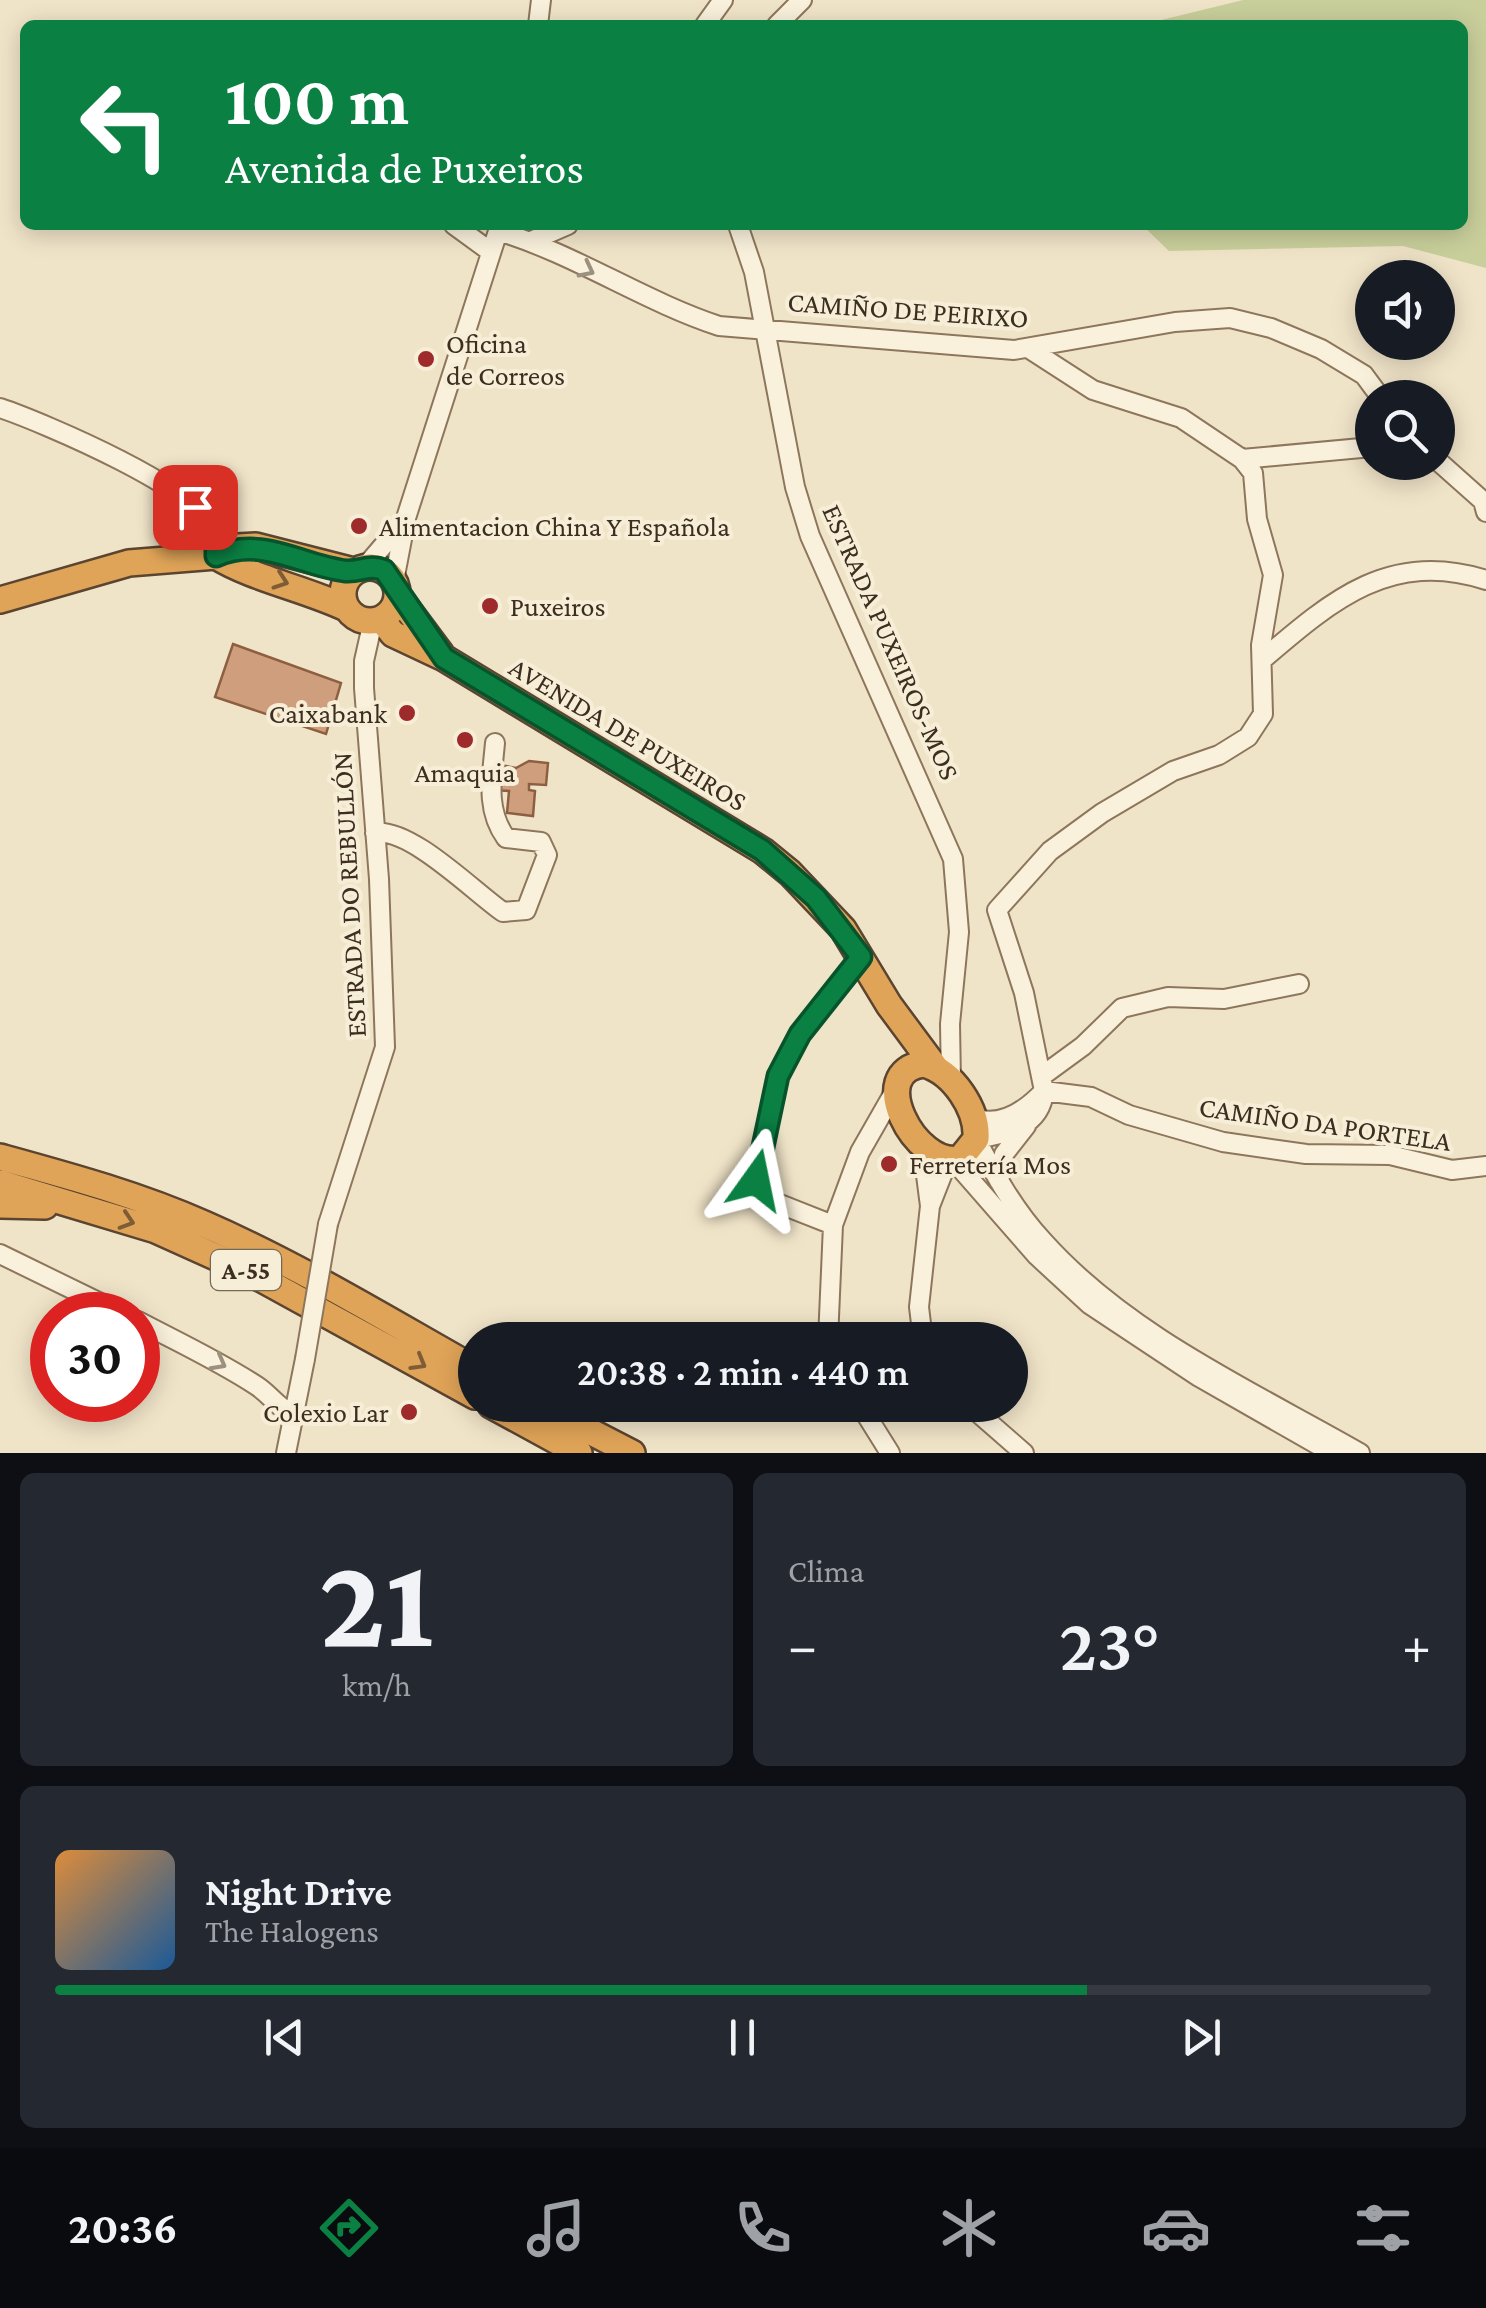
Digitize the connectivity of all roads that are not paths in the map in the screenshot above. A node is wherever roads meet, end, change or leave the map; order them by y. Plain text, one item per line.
1 (802, 0) edge
2 (781, 20) edge
3 (461, 230) edge
4 (498, 230) edge
5 (504, 230) edge
6 (557, 230) edge
7 (740, 230) edge
8 (532, 241) junction
9 (491, 252) junction
10 (765, 328) junction
11 (1028, 348) junction
12 (1367, 380) edge
13 (0, 408) edge
14 (1355, 449) edge
15 (1242, 459) junction
16 (1455, 476) edge
17 (1486, 512) edge
18 (406, 518) junction
19 (216, 556) junction
20 (360, 569) junction
21 (1486, 580) edge
22 (396, 588) junction
23 (0, 600) edge
24 (346, 608) junction
25 (376, 620) junction
26 (444, 658) junction
27 (1262, 660) junction
28 (495, 743) dead end
29 (375, 833) junction
30 (861, 957) junction
31 (1299, 984) dead end
32 (889, 1005) junction
33 (949, 1027) junction
34 (910, 1035) junction
35 (920, 1072) junction
36 (1043, 1084) junction
37 (1029, 1122) junction
38 (975, 1129) junction
39 (871, 1133) junction
40 (914, 1135) junction
41 (0, 1157) edge
42 (951, 1161) junction
43 (1486, 1166) edge
44 (999, 1182) junction
45 (0, 1183) edge
46 (0, 1205) edge
47 (930, 1206) junction
48 (89, 1208) junction
49 (833, 1226) junction
50 (0, 1254) edge
51 (78, 1292) edge
52 (829, 1322) edge
53 (921, 1322) edge
54 (160, 1332) edge
55 (458, 1359) edge
56 (458, 1387) edge
57 (295, 1414) junction
58 (522, 1422) edge
59 (573, 1422) edge
60 (871, 1422) edge
61 (988, 1422) edge
62 (286, 1453) edge
63 (579, 1453) edge
64 (632, 1453) edge
65 (890, 1453) edge
66 (1024, 1453) edge
67 (1332, 1453) edge
68 (1360, 1453) edge

1 - 2 street
3 - 9 street
4 - 9 street
5 - 8 street, CAMIÑO DE PEIRIXO
6 - 8 street
7 - 10 street, ESTRADA PUXEIROS-MOS
8 -> 10 street, CAMIÑO DE PEIRIXO
9 - 18 street
10 - 11 street, CAMIÑO DE PEIRIXO
10 - 33 street, ESTRADA PUXEIROS-MOS
11 - 12 street, CAMIÑO DE PEIRIXO
11 - 15 street
13 - 19 street
14 - 15 street
15 - 27 street
16 - 17 street
18 - 20 street
18 - 22 street
19 - 20 highway
19 - 23 highway
19 -> 24 highway
20 - 22 highway
20 - 24 highway
21 - 27 street
22 - 25 highway
22 - 26 highway, AVENIDA DE PUXEIROS
24 - 25 highway
25 - 26 highway, AVENIDA DE PUXEIROS
25 - 29 street, ESTRADA DO REBULLÓN
26 - 30 highway, AVENIDA DE PUXEIROS
27 - 36 street
28 - 29 street
29 - 57 street, ESTRADA DO REBULLÓN, bridge
30 - 32 highway, AVENIDA DE PUXEIROS
30 - 49 street
31 - 36 street
32 - 34 highway, AVENIDA DE PUXEIROS
32 - 35 highway
33 - 34 street
33 - 35 street, ESTRADA PUXEIROS-MOS
33 - 35 street
34 - 35 highway, AVENIDA DE PUXEIROS
35 - 38 highway, AVENIDA DE PUXEIROS
35 - 39 street
35 - 40 highway
36 - 37 street
36 - 38 street
36 - 43 street, CAMIÑO DA PORTELA
37 - 38 street
37 - 44 street
38 - 42 highway
38 - 44 street
39 - 40 street
39 - 49 street
40 - 42 highway
40 - 47 street
41 - 55 highway, A-55
42 - 47 street
42 - 67 street
44 - 68 street
45 - 48 highway, A-55
46 - 48 highway
47 - 53 street
48 -> 56 highway, A-55
49 - 52 street
50 - 51 street
54 -> 57 street
57 - 62 street, ESTRADA DO REBULLÓN
58 - 63 highway
59 - 64 highway
60 - 65 street
61 - 66 street

